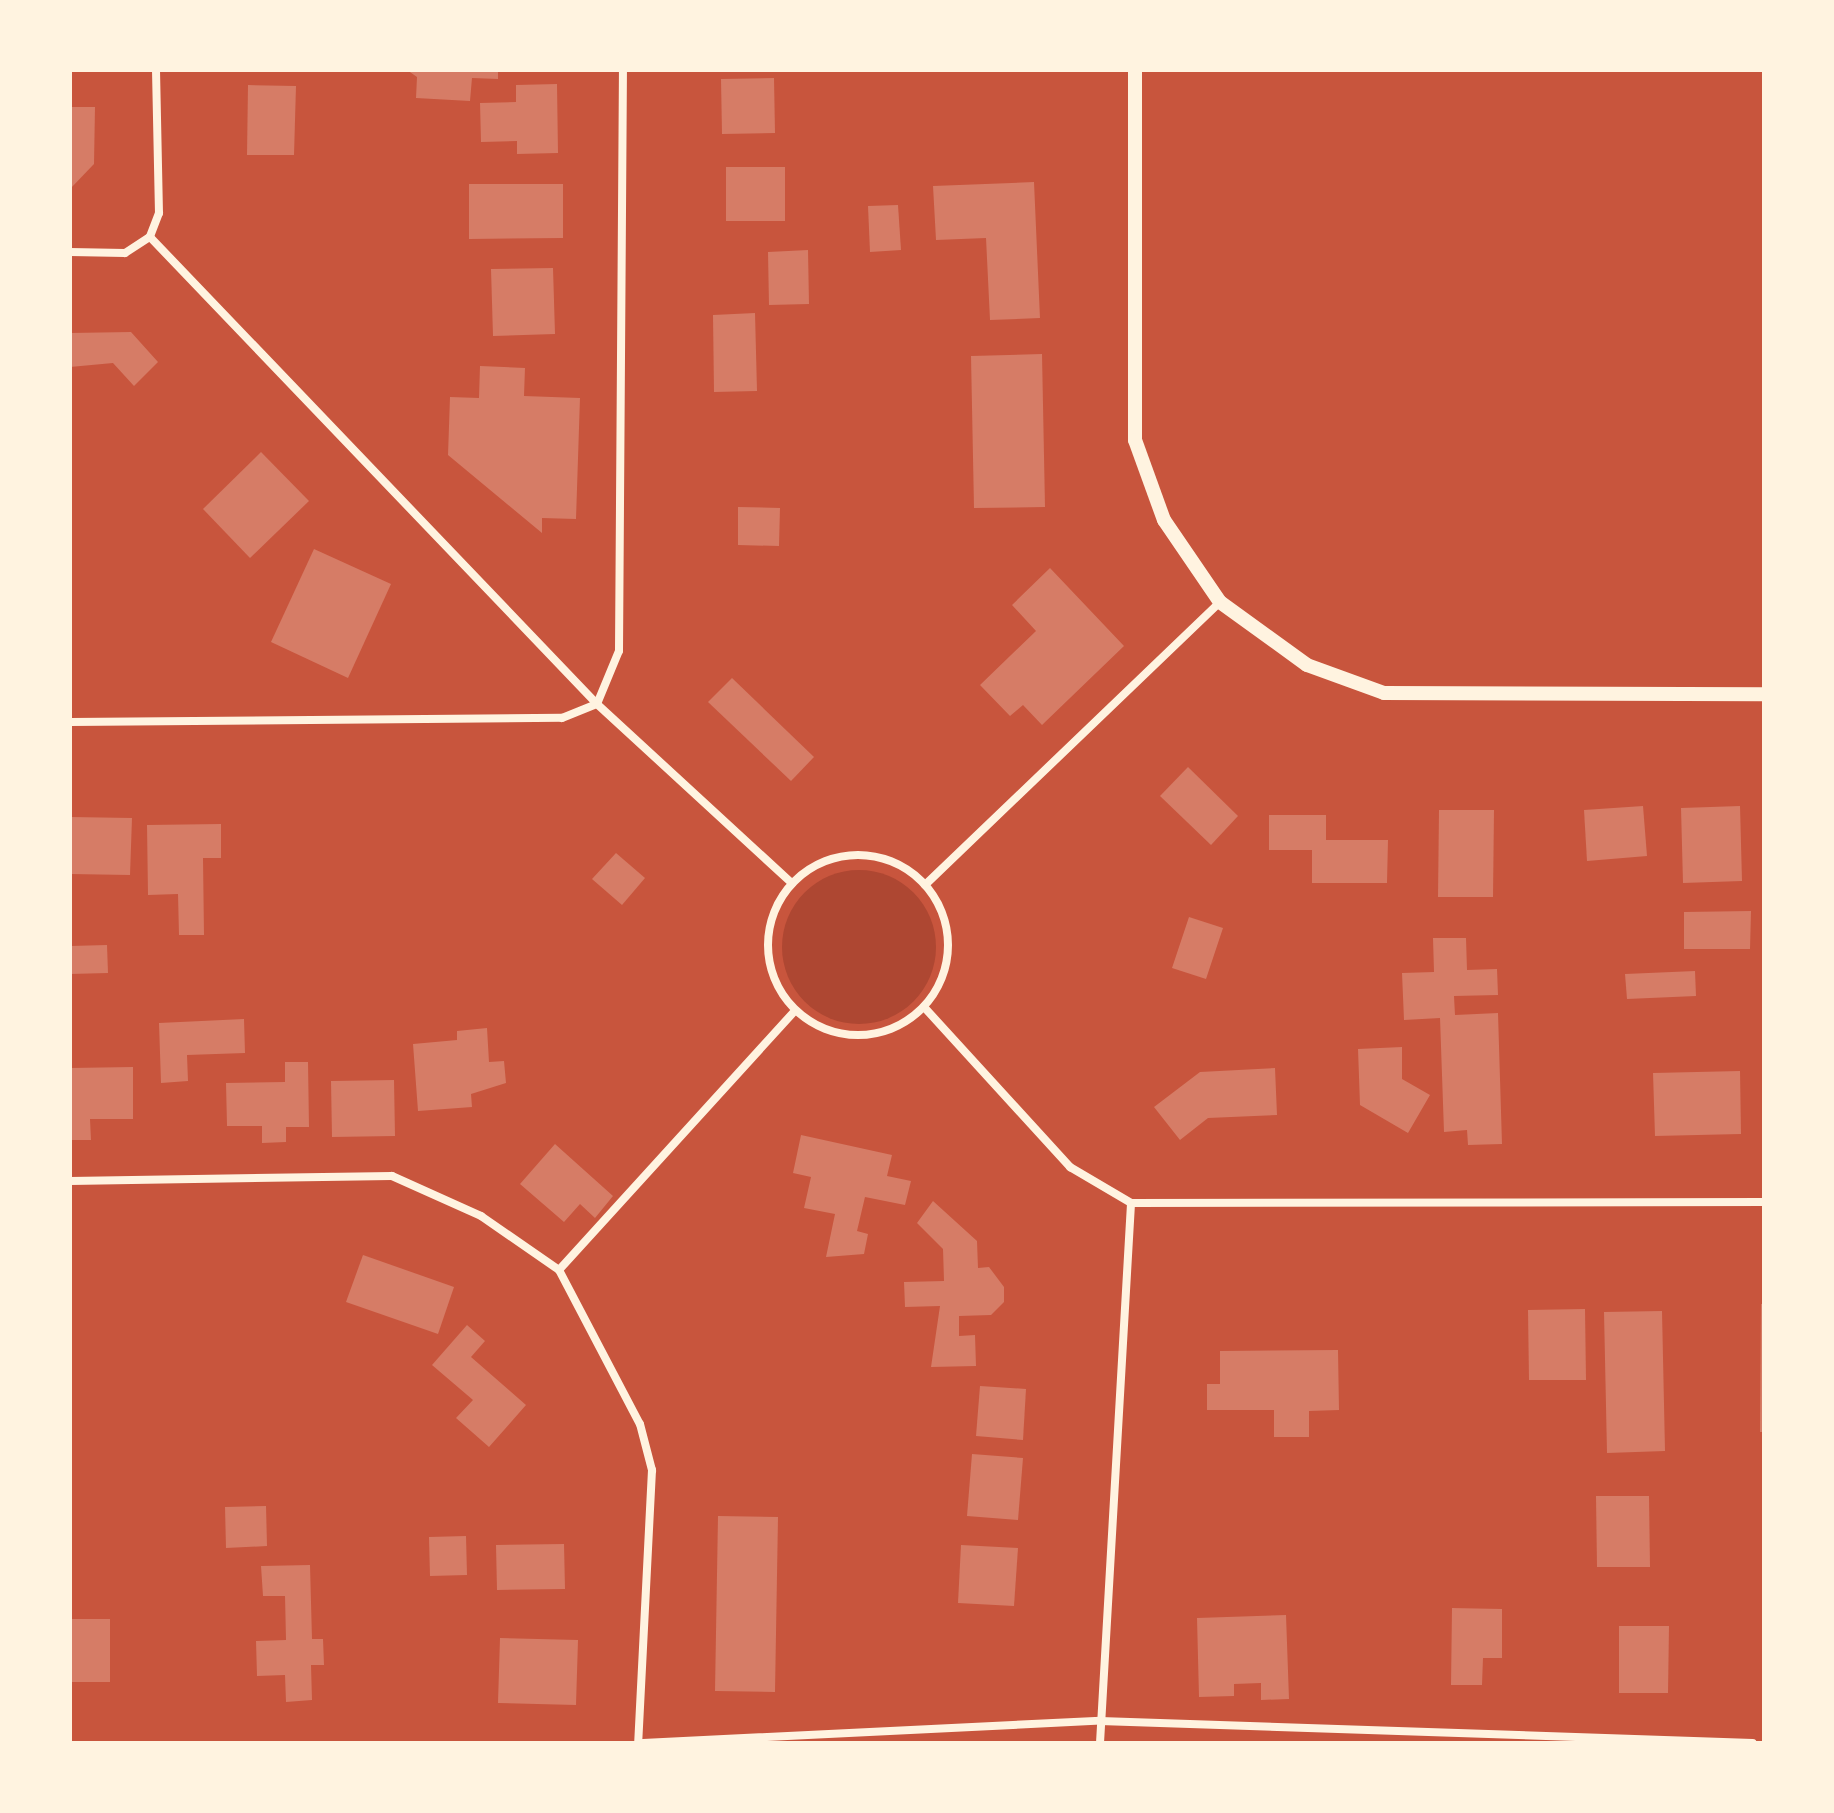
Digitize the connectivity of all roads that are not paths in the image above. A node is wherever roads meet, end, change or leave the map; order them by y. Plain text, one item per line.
1 (156, 70) edge
2 (623, 70) edge
3 (1135, 70) edge
4 (150, 237) junction
5 (70, 252) edge
6 (1220, 602) junction
7 (1764, 694) edge
8 (597, 704) junction
9 (70, 722) edge
10 (792, 883) junction
11 (925, 885) junction
12 (924, 1007) junction
13 (795, 1011) junction
14 (70, 1181) edge
15 (1764, 1202) edge
16 (1131, 1203) junction
17 (559, 1270) junction
18 (1100, 1721) junction
19 (641, 1743) edge
20 (1100, 1743) edge
21 (1753, 1743) edge

1 - 4 street
2 - 8 street
3 - 6 street
4 - 5 street
4 - 8 street
6 - 7 street
6 - 11 street
8 - 9 street
8 - 10 street
10 - 11 street
10 - 13 street
11 - 12 street
12 - 13 street
12 - 16 street
13 - 17 street
14 - 17 street
15 - 16 street
16 - 18 street
17 - 19 street
18 - 19 street
18 - 20 street
18 - 21 street

